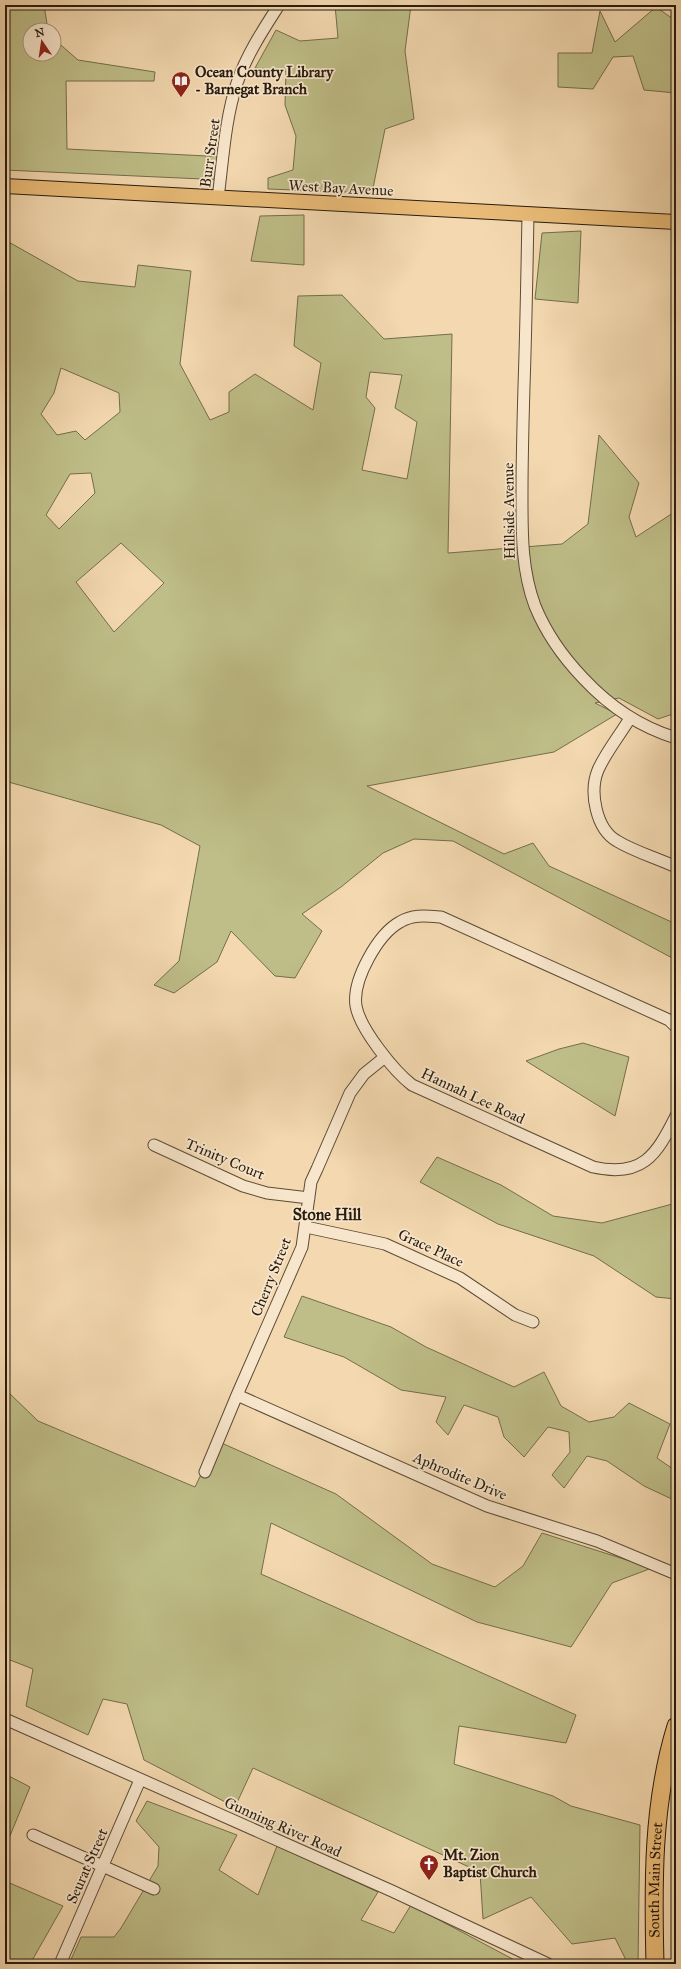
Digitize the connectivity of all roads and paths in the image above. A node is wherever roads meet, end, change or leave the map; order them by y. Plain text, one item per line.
1 (279, 5) edge
2 (5, 186) edge
3 (218, 198) junction
4 (528, 214) junction
5 (676, 222) edge
6 (630, 718) junction
7 (676, 738) edge
8 (676, 867) edge
9 (676, 1027) edge
10 (385, 1057) junction
11 (676, 1118) edge
12 (154, 1145) dead end
13 (309, 1198) junction
14 (306, 1227) junction
15 (533, 1322) dead end
16 (237, 1395) junction
17 (206, 1472) dead end
18 (676, 1574) edge
19 (5, 1719) edge
20 (676, 1726) edge
21 (140, 1780) junction
22 (33, 1835) dead end
23 (103, 1866) junction
24 (154, 1889) dead end
25 (60, 1964) edge
26 (548, 1964) edge
27 (654, 1964) edge

1 - 3 street, Burr Street
2 - 3 main road, West Bay Avenue
3 - 4 main road, West Bay Avenue
4 - 5 main road, West Bay Avenue
4 - 6 street, Hillside Avenue
6 - 7 street, Hillside Avenue
6 - 8 street
9 - 10 street, Hannah Lee Road
10 - 11 street, Hannah Lee Road
10 - 13 street, Cherry Street
12 - 13 street, Trinity Court
13 - 14 street, Cherry Street
14 - 15 street, Grace Place
14 - 16 street, Cherry Street
16 - 17 street, Cherry Street
16 - 18 street, Aphrodite Drive
19 - 21 street, Gunning River Road
20 - 27 highway, South Main Street
21 - 23 street, Seurat Street
21 - 26 street, Gunning River Road
22 - 23 street
23 - 24 street
23 - 25 street, Seurat Street

